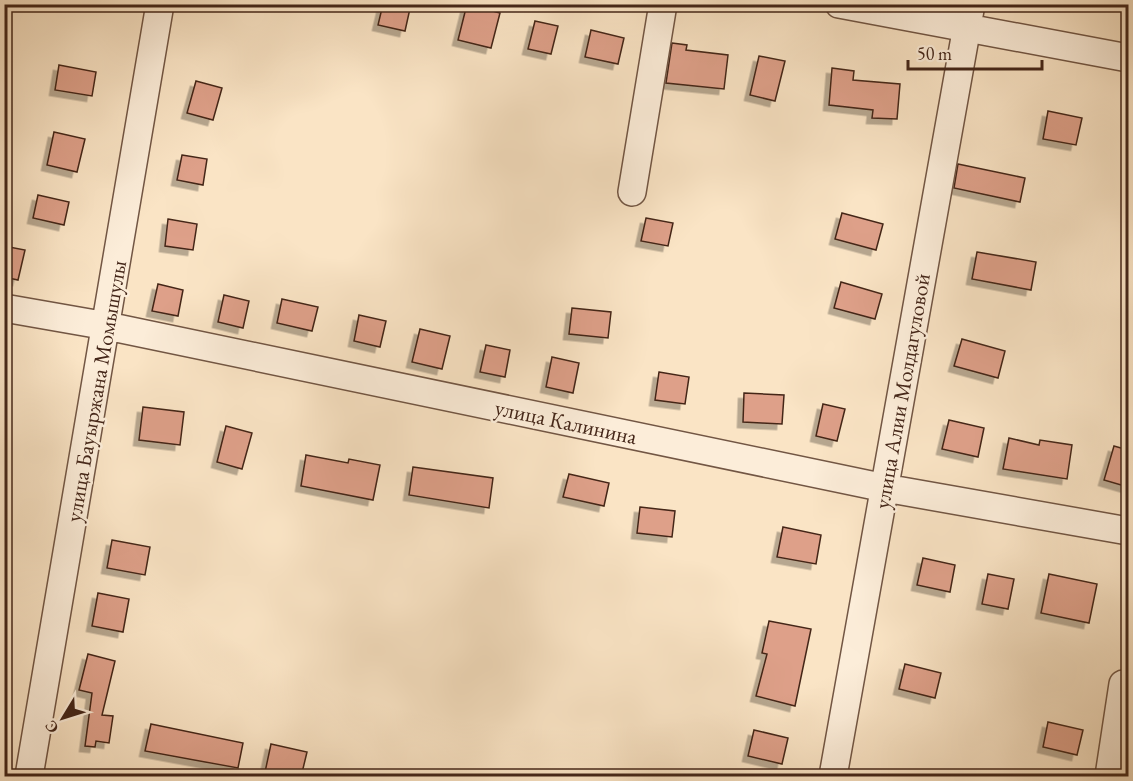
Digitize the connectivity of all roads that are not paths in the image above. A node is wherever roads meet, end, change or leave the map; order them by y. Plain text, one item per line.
1 (160, 4) edge
2 (663, 4) edge
3 (839, 4) edge
4 (969, 16) edge
5 (1128, 58) edge
6 (632, 192) dead end
7 (4, 308) edge
8 (107, 327) junction
9 (885, 488) junction
10 (1128, 531) edge
11 (1123, 684) dead end
12 (29, 777) edge
13 (833, 777) edge
14 (1109, 777) edge

1 - 8 street, улица Бауыржана Момышулы
2 - 6 street
3 - 4 street
4 - 5 street
4 - 9 street, улица Алии Молдагуловой
7 - 8 street, улица Калинина
8 - 9 street, улица Калинина
8 - 12 street, улица Бауыржана Момышулы
9 - 10 street, улица Калинина
9 - 13 street, улица Алии Молдагуловой
11 - 14 street

